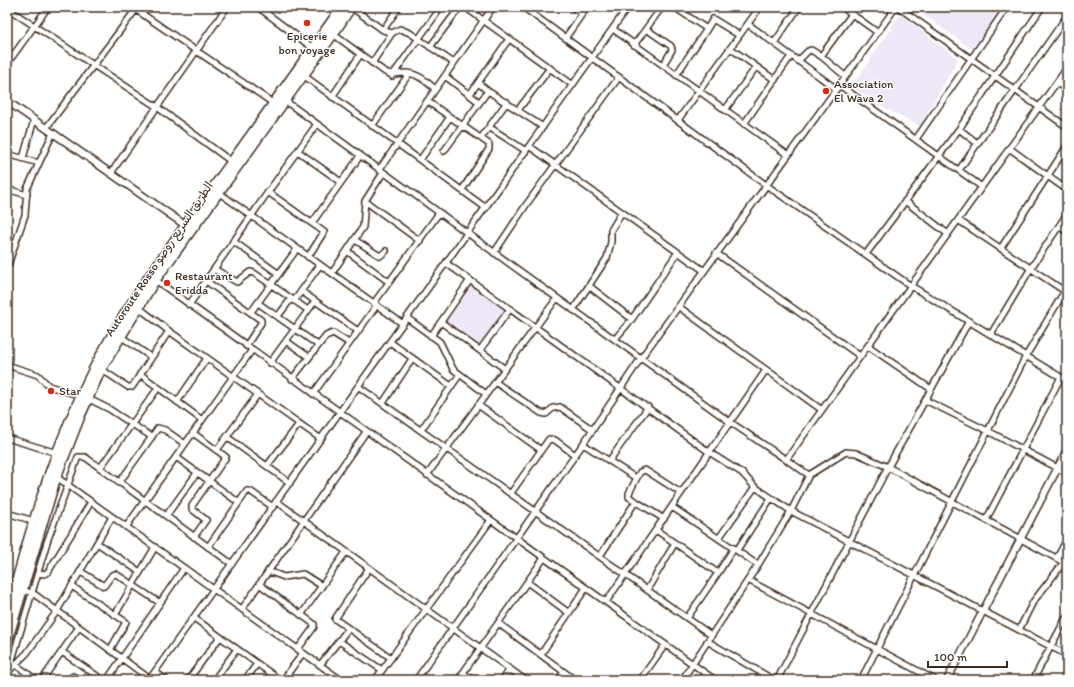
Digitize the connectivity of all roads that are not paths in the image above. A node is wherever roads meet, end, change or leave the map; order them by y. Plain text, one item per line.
1 (48, 7) edge
2 (227, 7) edge
3 (258, 7) edge
4 (342, 7) edge
5 (351, 7) edge
6 (399, 7) edge
7 (460, 7) edge
8 (465, 7) edge
9 (493, 7) edge
10 (523, 7) edge
11 (573, 7) edge
12 (587, 7) edge
13 (628, 7) edge
14 (662, 7) edge
15 (674, 7) edge
16 (751, 7) edge
17 (799, 7) edge
18 (842, 7) edge
19 (897, 7) edge
20 (1007, 7) edge
21 (1042, 7) edge
22 (7, 8) edge
23 (135, 8) edge
24 (682, 9) edge
25 (758, 9) edge
26 (437, 13) dead end
27 (582, 14) junction
28 (852, 14) junction
29 (1067, 16) edge
30 (483, 20) junction
31 (748, 24) junction
32 (35, 26) junction
33 (613, 29) junction
34 (646, 29) junction
35 (707, 29) junction
36 (383, 30) junction
37 (877, 32) junction
38 (392, 33) junction
39 (739, 35) junction
40 (566, 37) junction
41 (327, 38) junction
42 (419, 39) junction
43 (509, 39) junction
44 (774, 43) junction
45 (634, 45) junction
46 (430, 47) junction
47 (314, 48) junction
48 (730, 48) junction
49 (196, 51) junction
50 (360, 55) junction
51 (791, 56) junction
52 (821, 56) junction
53 (593, 57) junction
54 (971, 58) junction
55 (798, 61) junction
56 (372, 63) junction
57 (454, 63) junction
58 (7, 64) edge
59 (662, 65) junction
60 (95, 66) junction
61 (756, 67) junction
62 (550, 68) junction
63 (1067, 68) edge
64 (410, 74) junction
65 (303, 75) junction
66 (676, 75) junction
67 (994, 75) junction
68 (392, 76) junction
69 (445, 76) junction
70 (619, 76) junction
71 (844, 76) junction
72 (775, 80) junction
73 (478, 83) junction
74 (1057, 83) junction
75 (573, 85) junction
76 (837, 86) junction
77 (436, 89) junction
78 (1015, 89) junction
79 (1067, 90) edge
80 (488, 91) junction
81 (699, 92) junction
82 (470, 94) junction
83 (332, 97) junction
84 (284, 100) junction
85 (7, 101) edge
86 (427, 101) junction
87 (479, 102) junction
88 (507, 102) junction
89 (273, 103) junction
90 (157, 107) junction
91 (1039, 107) junction
92 (518, 110) junction
93 (725, 110) junction
94 (450, 117) junction
95 (34, 120) junction
96 (678, 120) junction
97 (317, 124) junction
98 (744, 124) junction
99 (462, 125) junction
100 (372, 126) junction
101 (489, 127) junction
102 (543, 127) junction
103 (1067, 127) edge
104 (46, 128) junction
105 (958, 129) junction
106 (53, 133) junction
107 (481, 138) junction
108 (916, 139) junction
109 (977, 143) junction
110 (397, 144) junction
111 (1067, 146) edge
112 (1009, 148) junction
113 (527, 149) junction
114 (444, 151) dead end
115 (299, 152) junction
116 (7, 154) edge
117 (788, 155) junction
118 (939, 155) junction
119 (360, 156) junction
120 (23, 158) junction
121 (420, 160) junction
122 (232, 162) junction
123 (39, 163) junction
124 (556, 165) junction
125 (959, 170) junction
126 (381, 171) junction
127 (111, 173) junction
128 (1047, 176) junction
129 (341, 182) junction
130 (766, 185) junction
131 (982, 187) junction
132 (7, 189) edge
133 (462, 190) junction
134 (1067, 190) edge
135 (218, 192) junction
136 (268, 192) junction
137 (27, 195) junction
138 (365, 201) junction
139 (905, 201) junction
140 (486, 208) junction
141 (622, 212) junction
142 (440, 214) junction
143 (1067, 214) edge
144 (252, 217) junction
145 (958, 220) junction
146 (312, 223) junction
147 (185, 225) junction
148 (1059, 226) junction
149 (1067, 232) edge
150 (467, 233) junction
151 (948, 234) junction
152 (356, 240) junction
153 (233, 241) junction
154 (420, 241) junction
155 (1001, 248) junction
156 (297, 249) junction
157 (347, 251) junction
158 (386, 251) dead end
159 (678, 252) junction
160 (494, 253) junction
161 (716, 253) junction
162 (866, 254) junction
163 (308, 257) junction
164 (446, 263) junction
165 (320, 265) junction
166 (7, 268) edge
167 (1031, 268) junction
168 (214, 269) junction
169 (703, 270) junction
170 (332, 273) junction
171 (280, 274) junction
172 (153, 278) junction
173 (470, 280) junction
174 (206, 281) junction
175 (390, 282) junction
176 (272, 285) junction
177 (589, 286) junction
178 (911, 286) junction
179 (1066, 290) edge
180 (301, 291) junction
181 (557, 298) junction
182 (292, 300) junction
183 (315, 300) junction
184 (258, 303) junction
185 (375, 304) junction
186 (189, 305) junction
187 (678, 306) junction
188 (138, 307) junction
189 (510, 309) junction
190 (308, 310) junction
191 (573, 310) junction
192 (251, 312) junction
193 (278, 316) junction
194 (407, 318) junction
195 (632, 319) junction
196 (969, 321) junction
197 (441, 322) junction
198 (403, 324) junction
199 (536, 327) junction
200 (295, 329) junction
201 (169, 331) junction
202 (358, 331) junction
203 (991, 334) junction
204 (120, 336) junction
205 (431, 336) junction
206 (614, 339) junction
207 (286, 341) junction
208 (390, 342) junction
209 (349, 344) junction
210 (246, 346) junction
211 (318, 346) junction
212 (868, 346) junction
213 (252, 350) junction
214 (480, 350) junction
215 (309, 356) junction
216 (860, 356) junction
217 (1026, 356) junction
218 (151, 357) junction
219 (207, 358) junction
220 (641, 358) junction
221 (412, 359) junction
222 (270, 363) junction
223 (7, 365) edge
224 (102, 369) junction
225 (505, 369) junction
226 (766, 370) junction
227 (140, 374) junction
228 (460, 374) junction
229 (233, 377) junction
230 (1061, 377) junction
231 (292, 379) junction
232 (1067, 381) edge
233 (495, 382) junction
234 (451, 386) junction
235 (359, 387) junction
236 (621, 387) junction
237 (158, 388) junction
238 (932, 388) junction
239 (258, 394) junction
240 (313, 394) junction
241 (486, 394) junction
242 (84, 397) junction
243 (925, 400) junction
244 (177, 402) junction
245 (383, 402) junction
246 (478, 405) junction
247 (648, 407) junction
248 (822, 410) junction
249 (340, 413) junction
250 (202, 420) junction
251 (730, 422) junction
252 (133, 424) junction
253 (299, 424) junction
254 (421, 430) junction
255 (593, 430) junction
256 (988, 431) junction
257 (366, 432) junction
258 (193, 433) junction
259 (227, 437) junction
260 (7, 438) edge
261 (152, 438) junction
262 (321, 439) junction
263 (185, 444) junction
264 (583, 444) junction
265 (446, 448) junction
266 (1023, 449) junction
267 (217, 450) junction
268 (541, 450) junction
269 (1067, 450) edge
270 (709, 452) junction
271 (57, 453) junction
272 (575, 455) junction
273 (176, 457) junction
274 (786, 460) junction
275 (609, 462) junction
276 (267, 466) junction
277 (888, 467) junction
278 (100, 468) junction
279 (1058, 468) junction
280 (197, 473) junction
281 (1067, 473) edge
282 (52, 474) junction
283 (427, 474) junction
284 (809, 475) junction
285 (636, 478) junction
286 (119, 483) junction
287 (210, 483) junction
288 (290, 483) junction
289 (68, 485) junction
290 (755, 487) junction
291 (681, 493) junction
292 (511, 494) junction
293 (771, 498) junction
294 (144, 501) junction
295 (636, 501) junction
296 (91, 502) junction
297 (238, 502) junction
298 (276, 502) junction
299 (952, 502) junction
300 (273, 507) junction
301 (672, 507) junction
302 (536, 511) junction
303 (791, 511) junction
304 (7, 513) edge
305 (166, 516) junction
306 (112, 517) junction
307 (664, 519) junction
308 (491, 520) junction
309 (986, 520) junction
310 (34, 521) junction
311 (304, 521) junction
312 (126, 527) junction
313 (656, 530) junction
314 (194, 537) junction
315 (719, 538) junction
316 (1020, 538) junction
317 (516, 539) junction
318 (1067, 539) edge
319 (849, 541) junction
320 (97, 543) junction
321 (675, 543) junction
322 (208, 547) junction
323 (155, 548) junction
324 (735, 549) junction
325 (346, 552) junction
326 (600, 556) junction
327 (544, 558) junction
328 (1057, 558) junction
329 (1065, 563) edge
330 (232, 564) junction
331 (758, 565) junction
332 (184, 568) junction
333 (369, 568) junction
334 (268, 571) junction
335 (81, 572) junction
336 (140, 572) junction
337 (38, 573) junction
338 (718, 573) junction
339 (626, 574) junction
340 (914, 575) junction
341 (748, 580) junction
342 (527, 582) junction
343 (259, 584) junction
344 (133, 585) junction
345 (15, 586) edge
346 (322, 586) junction
347 (73, 587) junction
348 (586, 588) junction
349 (214, 589) junction
350 (647, 590) junction
351 (33, 593) junction
352 (606, 602) junction
353 (160, 603) junction
354 (242, 609) junction
355 (426, 609) junction
356 (57, 611) junction
357 (983, 611) junction
358 (569, 613) junction
359 (811, 613) junction
360 (115, 615) junction
361 (301, 615) junction
362 (1067, 616) edge
363 (7, 617) edge
364 (194, 618) junction
365 (687, 618) junction
366 (498, 623) junction
367 (80, 627) junction
368 (453, 628) junction
369 (348, 629) junction
370 (1019, 630) junction
371 (711, 635) junction
372 (220, 637) junction
373 (7, 641) edge
374 (339, 641) junction
375 (707, 641) junction
376 (665, 645) junction
377 (1050, 647) junction
378 (480, 648) junction
379 (877, 648) junction
380 (237, 649) junction
381 (110, 650) junction
382 (300, 651) junction
383 (62, 652) junction
384 (541, 654) junction
385 (1067, 655) edge
386 (122, 658) junction
387 (391, 658) junction
388 (257, 664) junction
389 (693, 664) junction
390 (16, 665) junction
391 (320, 665) junction
392 (510, 669) junction
393 (382, 670) junction
394 (9, 671) junction
395 (155, 672) junction
396 (564, 672) junction
397 (463, 673) junction
398 (7, 678) edge
399 (44, 679) edge
400 (190, 679) edge
401 (36, 680) edge
402 (68, 680) edge
403 (81, 680) edge
404 (103, 680) edge
405 (107, 680) edge
406 (150, 680) edge
407 (167, 680) edge
408 (214, 680) edge
409 (246, 680) edge
410 (282, 680) edge
411 (341, 680) edge
412 (375, 680) edge
413 (416, 680) edge
414 (458, 680) edge
415 (474, 680) edge
416 (502, 680) edge
417 (523, 680) edge
418 (558, 680) edge
419 (575, 680) edge
420 (640, 680) edge
421 (682, 680) edge
422 (715, 680) edge
423 (774, 680) edge
424 (777, 680) edge
425 (861, 680) edge
426 (935, 680) edge
427 (947, 680) edge
428 (1033, 680) edge

1 - 32 street
2 - 49 street
3 - 47 street
4 - 41 highway, Autoroute Rosso الطريق السريع روصو
5 - 36 street
5 - 41 highway, Autoroute Rosso الطريق السريع روصو
6 - 36 street
7 - 46 street
8 - 30 street
9 - 30 street
10 - 40 street
11 - 27 street
12 - 27 street
13 - 33 street
14 - 34 street
15 - 24 street
16 - 25 street
17 - 44 street
18 - 28 street
19 - 37 street
19 - 54 street
20 - 54 street
21 - 67 street
22 - 32 street
23 - 49 street
23 - 60 street
24 - 35 street
25 - 31 street
26 - 42 street
27 - 40 street
28 - 37 street
28 - 52 street
29 - 78 street
30 - 43 street
30 - 57 street
31 - 39 street
31 - 44 street
32 - 58 street
32 - 60 street
33 - 45 street
33 - 53 street
34 - 45 street
34 - 59 street
35 - 39 street
35 - 66 street
36 - 38 street
37 - 71 street
38 - 42 street
38 - 56 street
39 - 48 street
40 - 53 street
41 - 47 highway, Autoroute Rosso الطريق السريع روصو
41 - 50 street
41 - 65 highway, Autoroute Rosso الطريق السريع روصو
42 - 46 street
42 - 68 street
43 - 62 street
43 - 73 street
44 - 51 street
45 - 59 street
46 - 57 street
47 - 89 highway, Autoroute Rosso الطريق السريع روصو
48 - 61 street
48 - 81 street
49 - 89 street
49 - 90 street
50 - 56 street
50 - 83 street
51 - 55 street
51 - 72 street
52 - 55 street
52 - 71 street
53 - 70 street
53 - 75 street
54 - 67 street
54 - 108 street
55 - 76 street
56 - 68 street
57 - 69 street
59 - 66 street
60 - 90 street
60 - 104 street
61 - 72 street
61 - 93 street
62 - 75 street
62 - 92 street
63 - 74 street
64 - 68 street
64 - 77 street
64 - 100 street
65 - 83 street
65 - 84 highway, Autoroute Rosso الطريق السريع روصو
66 - 81 street
67 - 78 street
67 - 105 street
69 - 77 street
69 - 82 street
70 - 96 street
70 - 124 street
71 - 76 street
72 - 98 street
73 - 80 street
73 - 82 street
74 - 79 street
74 - 91 street
75 - 102 street
76 - 108 street
76 - 117 street
77 - 86 street
78 - 91 street
78 - 109 street
80 - 87 street
80 - 88 street
81 - 93 street
81 - 96 street
82 - 87 street
83 - 100 street
84 - 97 street
84 - 135 highway, Autoroute Rosso الطريق السريع روصو
85 - 95 street
86 - 94 street
86 - 110 street
87 - 99 street
88 - 92 street
88 - 101 street
89 - 122 highway, Autoroute Rosso الطريق السريع روصو
90 - 122 street
90 - 127 street
91 - 103 street
91 - 112 street
92 - 102 street
93 - 98 street
94 - 99 street
94 - 121 street
95 - 104 street
95 - 120 street
96 - 130 street
97 - 115 street
97 - 119 street
98 - 117 street
99 - 107 street
99 - 114 street
100 - 110 street
101 - 107 street
101 - 113 street
102 - 113 street
104 - 106 street
105 - 109 street
105 - 118 street
106 - 123 street
106 - 127 street
107 - 133 street
108 - 118 street
109 - 125 street
110 - 121 street
110 - 126 street
111 - 128 street
112 - 128 street
112 - 131 street
113 - 124 street
113 - 140 street
115 - 129 street
115 - 136 street
116 - 120 street
117 - 130 street
118 - 125 street
118 - 139 street
119 - 126 street
119 - 129 street
120 - 123 street
121 - 133 street
122 - 147 highway, Autoroute Rosso الطريق السريع روصو
123 - 137 street
124 - 141 street
124 - 160 street
125 - 131 street
126 - 138 street
126 - 142 street
127 - 147 street
128 - 134 street
128 - 155 street
129 - 146 street
130 - 161 street
130 - 162 street
131 - 145 street
132 - 137 street
133 - 140 street
135 - 144 street
135 - 172 highway, Autoroute Rosso الطريق السريع روصو
136 - 144 street
136 - 146 street
137 - 166 street
138 - 152 street
138 - 154 street
139 - 151 street
139 - 162 street
140 - 150 street
141 - 159 street
141 - 177 street
142 - 150 street
142 - 154 street
143 - 148 street
144 - 153 street
144 - 156 street
145 - 151 street
145 - 155 street
146 - 163 street
147 - 172 highway, Autoroute Rosso الطريق السريع روصو
148 - 149 street
148 - 167 street
150 - 160 street
150 - 164 street
151 - 178 street
152 - 157 street
152 - 158 street
153 - 168 street
153 - 171 street
154 - 175 street
155 - 167 street
156 - 163 street
156 - 171 street
157 - 170 street
157 - 175 street
159 - 169 street
159 - 195 street
160 - 181 street
161 - 169 street
161 - 216 street
162 - 178 street
163 - 165 street
164 - 173 street
164 - 194 street
165 - 170 street
165 - 180 street
167 - 179 street
167 - 203 street
168 - 174 street
168 - 176 street
169 - 187 street
170 - 185 street
171 - 176 street
172 - 186 street
172 - 188 highway, Autoroute Rosso الطريق السريع روصو
172 - 242 highway, Autoroute Rosso الطريق السريع روصو
173 - 189 street
173 - 197 street
174 - 186 street
174 - 192 street
175 - 185 street
176 - 182 street
176 - 184 street
177 - 191 street
177 - 195 street
178 - 196 street
178 - 212 street
179 - 217 street
180 - 182 street
180 - 183 street
181 - 191 street
181 - 199 street
182 - 190 street
182 - 193 street
183 - 190 street
183 - 202 street
184 - 192 street
184 - 193 street
185 - 198 street
185 - 202 street
186 - 210 street
187 - 220 street
187 - 226 street
188 - 201 street
188 - 204 highway, Autoroute Rosso الطريق السريع روصو
189 - 199 street
189 - 214 street
190 - 200 street
191 - 206 street
192 - 210 street
193 - 200 street
194 - 198 street
194 - 205 street
195 - 206 street
196 - 203 street
196 - 238 street
197 - 205 street
197 - 214 street
198 - 208 street
199 - 225 street
199 - 236 street
200 - 207 street
200 - 211 street
201 - 218 street
201 - 219 street
202 - 209 street
203 - 217 street
204 - 218 street
204 - 224 highway, Autoroute Rosso الطريق السريع روصو
205 - 228 street
206 - 220 street
207 - 215 street
207 - 222 street
208 - 221 street
208 - 235 street
209 - 211 street
209 - 240 street
210 - 213 street
211 - 215 street
212 - 216 street
212 - 238 street
213 - 222 street
213 - 229 street
214 - 225 street
215 - 231 street
216 - 248 street
217 - 230 street
217 - 256 street
218 - 227 street
219 - 229 street
219 - 244 street
220 - 236 street
220 - 251 street
221 - 234 street
221 - 245 street
222 - 231 street
223 - 242 street
224 - 227 street
224 - 242 highway, Autoroute Rosso الطريق السريع روصو
225 - 233 street
226 - 248 street
226 - 251 street
227 - 237 street
228 - 234 street
228 - 241 street
229 - 239 street
229 - 250 street
230 - 232 street
230 - 266 street
231 - 240 street
233 - 241 street
233 - 255 street
234 - 254 street
235 - 245 street
235 - 249 street
236 - 247 street
236 - 255 street
237 - 244 street
237 - 252 street
238 - 243 street
239 - 253 street
239 - 259 street
240 - 249 street
241 - 246 street
242 - 252 street
242 - 271 highway, Autoroute Rosso الطريق السريع روصو
242 - 282 highway, Autoroute Rosso الطريق السريع روصو
243 - 256 street
243 - 277 street
244 - 250 street
245 - 254 street
246 - 265 street
246 - 268 street
247 - 270 street
247 - 275 street
248 - 274 street
249 - 257 street
249 - 262 street
250 - 258 street
251 - 270 street
251 - 274 street
252 - 261 street
252 - 278 street
253 - 262 street
253 - 276 street
254 - 265 street
255 - 264 street
256 - 266 street
256 - 299 street
257 - 283 street
257 - 311 street
258 - 263 street
258 - 267 street
259 - 267 street
259 - 276 street
260 - 271 street
261 - 263 street
261 - 286 street
262 - 288 street
263 - 273 street
264 - 272 street
264 - 275 street
265 - 283 street
265 - 292 street
266 - 279 street
266 - 309 street
267 - 287 street
268 - 272 street
268 - 292 street
269 - 279 street
270 - 290 street
270 - 291 street
271 - 282 highway, Autoroute Rosso الطريق السريع روصو
272 - 302 street
273 - 280 street
273 - 294 street
274 - 284 street
275 - 285 street
276 - 288 street
277 - 284 street
277 - 299 street
277 - 319 street
278 - 286 street
278 - 289 street
279 - 281 street
279 - 316 street
280 - 287 street
280 - 305 street
282 - 289 street
282 - 310 highway, Autoroute Rosso الطريق السريع روصو
282 - 345 highway, Autoroute Rosso الطريق السريع روصو
283 - 308 street
284 - 303 street
285 - 291 street
285 - 295 street
286 - 294 street
287 - 297 street
287 - 314 street
288 - 298 street
289 - 296 street
289 - 337 street
290 - 293 street
290 - 315 street
291 - 301 street
292 - 302 street
293 - 303 street
293 - 324 street
294 - 305 street
294 - 312 street
295 - 307 street
295 - 326 street
296 - 306 street
296 - 337 street
297 - 300 street
297 - 322 street
298 - 300 street
298 - 311 street
299 - 309 street
299 - 340 street
300 - 330 street
301 - 307 street
301 - 315 street
302 - 317 street
302 - 326 street
303 - 319 street
303 - 331 street
304 - 310 street
305 - 314 street
306 - 312 street
306 - 320 street
307 - 313 street
308 - 317 street
308 - 355 street
309 - 316 street
310 - 345 highway, Autoroute Rosso الطريق السريع روصو
311 - 325 street
311 - 334 street
312 - 323 street
313 - 321 street
313 - 339 street
314 - 322 street
315 - 324 street
316 - 328 street
316 - 357 street
317 - 327 street
317 - 368 street
318 - 328 street
319 - 340 street
319 - 359 street
320 - 335 street
320 - 336 street
321 - 338 street
321 - 350 street
322 - 330 street
323 - 332 street
323 - 336 street
324 - 331 street
324 - 338 street
325 - 333 street
325 - 346 street
326 - 339 street
327 - 342 street
327 - 348 street
328 - 329 street
329 - 370 street
330 - 349 street
331 - 341 street
332 - 349 street
332 - 353 street
333 - 355 street
333 - 369 street
334 - 343 street
334 - 346 street
335 - 344 street
335 - 347 street
336 - 344 street
337 - 351 street
338 - 365 street
339 - 350 street
339 - 352 street
340 - 357 street
340 - 379 street
341 - 359 street
341 - 371 street
342 - 358 street
342 - 366 street
343 - 354 street
343 - 361 street
344 - 353 street
344 - 360 street
345 - 351 street
345 - 363 highway, Autoroute Rosso الطريق السريع روصو
345 - 373 highway, Autoroute Rosso الطريق السريع روصو
346 - 361 street
347 - 356 street
347 - 360 street
348 - 352 street
348 - 358 street
349 - 354 street
349 - 364 street
350 - 365 street
351 - 356 street
351 - 394 street
352 - 376 street
353 - 386 street
354 - 382 street
355 - 368 street
355 - 387 street
356 - 367 street
356 - 390 street
357 - 370 street
357 - 427 street
358 - 384 street
359 - 379 street
359 - 424 street
360 - 381 street
361 - 382 street
362 - 377 street
364 - 372 street
364 - 395 street
365 - 371 street
366 - 378 street
366 - 384 street
367 - 381 street
367 - 383 street
368 - 378 street
368 - 413 street
369 - 374 street
369 - 387 street
370 - 377 street
371 - 375 street
372 - 380 street
372 - 400 street
374 - 391 street
374 - 393 street
375 - 389 street
375 - 423 street
376 - 389 street
376 - 420 street
377 - 385 street
377 - 428 street
378 - 392 street
378 - 397 street
379 - 425 street
379 - 426 street
380 - 388 street
380 - 408 street
381 - 386 street
382 - 391 street
382 - 410 street
383 - 399 street
383 - 404 street
384 - 396 street
386 - 405 street
386 - 406 street
387 - 393 street
388 - 409 street
388 - 410 street
389 - 421 street
389 - 422 street
390 - 394 street
390 - 401 street
391 - 411 street
392 - 416 street
392 - 417 street
393 - 412 street
394 - 398 street
395 - 406 street
395 - 407 street
396 - 418 street
396 - 419 street
397 - 414 street
397 - 415 street
402 - 403 street

